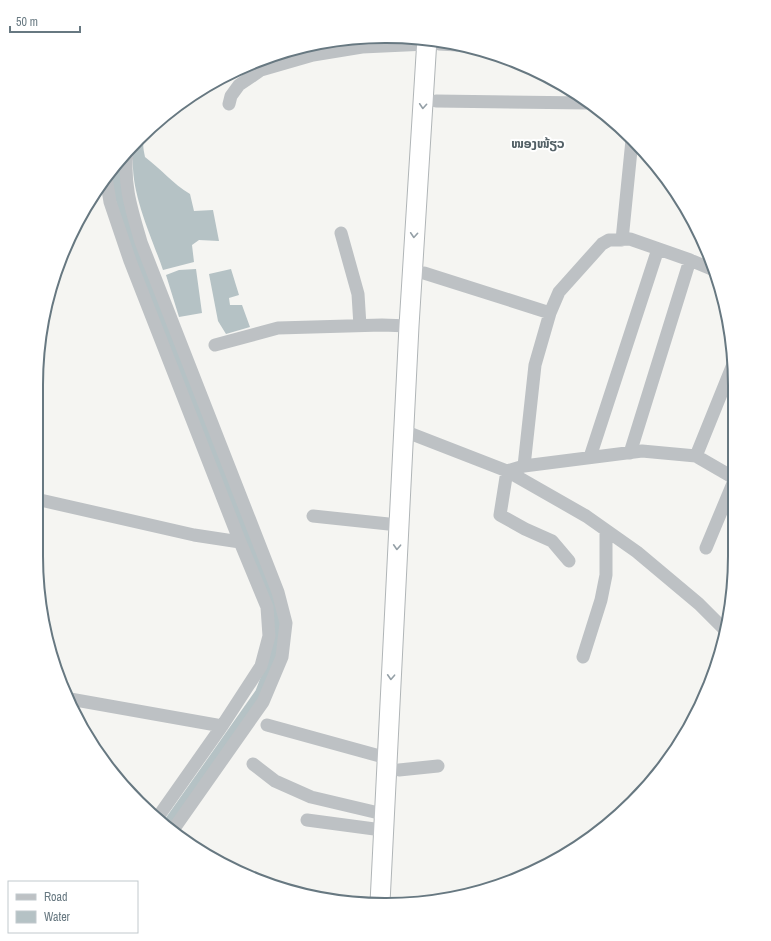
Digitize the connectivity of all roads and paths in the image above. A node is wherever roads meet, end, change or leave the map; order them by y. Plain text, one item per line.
1 (349, 45) edge
2 (437, 47) edge
3 (438, 47) edge
4 (436, 101) junction
5 (579, 103) edge
6 (229, 104) dead end
7 (631, 147) edge
8 (126, 163) edge
9 (107, 186) edge
10 (341, 233) dead end
11 (622, 240) junction
12 (658, 249) junction
13 (690, 260) junction
14 (707, 267) edge
15 (424, 273) junction
16 (550, 313) junction
17 (360, 326) junction
18 (409, 326) junction
19 (214, 345) dead end
20 (728, 378) edge
21 (410, 433) junction
22 (630, 452) junction
23 (696, 456) junction
24 (590, 457) junction
25 (524, 466) junction
26 (507, 471) junction
27 (728, 475) edge
28 (728, 494) edge
29 (43, 501) edge
30 (313, 516) dead end
31 (398, 525) junction
32 (606, 531) junction
33 (240, 542) junction
34 (706, 548) dead end
35 (569, 562) dead end
36 (720, 625) edge
37 (583, 657) dead end
38 (75, 700) edge
39 (267, 725) dead end
40 (222, 726) junction
41 (253, 764) dead end
42 (393, 764) junction
43 (438, 766) dead end
44 (161, 813) edge
45 (307, 820) dead end
46 (383, 822) junction
47 (176, 826) edge
48 (380, 898) edge
49 (392, 898) edge

1 - 6 street
2 -> 18 highway
3 - 4 highway
4 - 5 street
4 - 15 highway
7 - 11 street
8 - 47 street
9 - 33 street
10 - 17 street
11 - 12 street
11 - 16 street
12 - 13 street
12 - 24 street
13 - 14 street
13 - 22 street
15 - 16 street
15 - 21 highway
16 - 25 street
17 - 18 street
17 - 19 street
18 - 21 highway
20 - 23 street
21 - 26 street
21 - 31 highway
21 - 42 highway
22 - 23 street
22 - 24 street
23 - 27 street
24 - 25 street
25 - 26 street
26 - 32 street
26 - 35 street
28 - 34 street
29 - 33 street
30 - 31 street
31 -> 42 highway
32 - 36 street
32 - 37 street
33 - 40 street
38 - 40 street
39 - 42 street
40 - 44 street
41 - 46 street
42 - 43 street
42 - 46 highway
42 - 49 highway
45 - 46 street
46 - 48 highway

